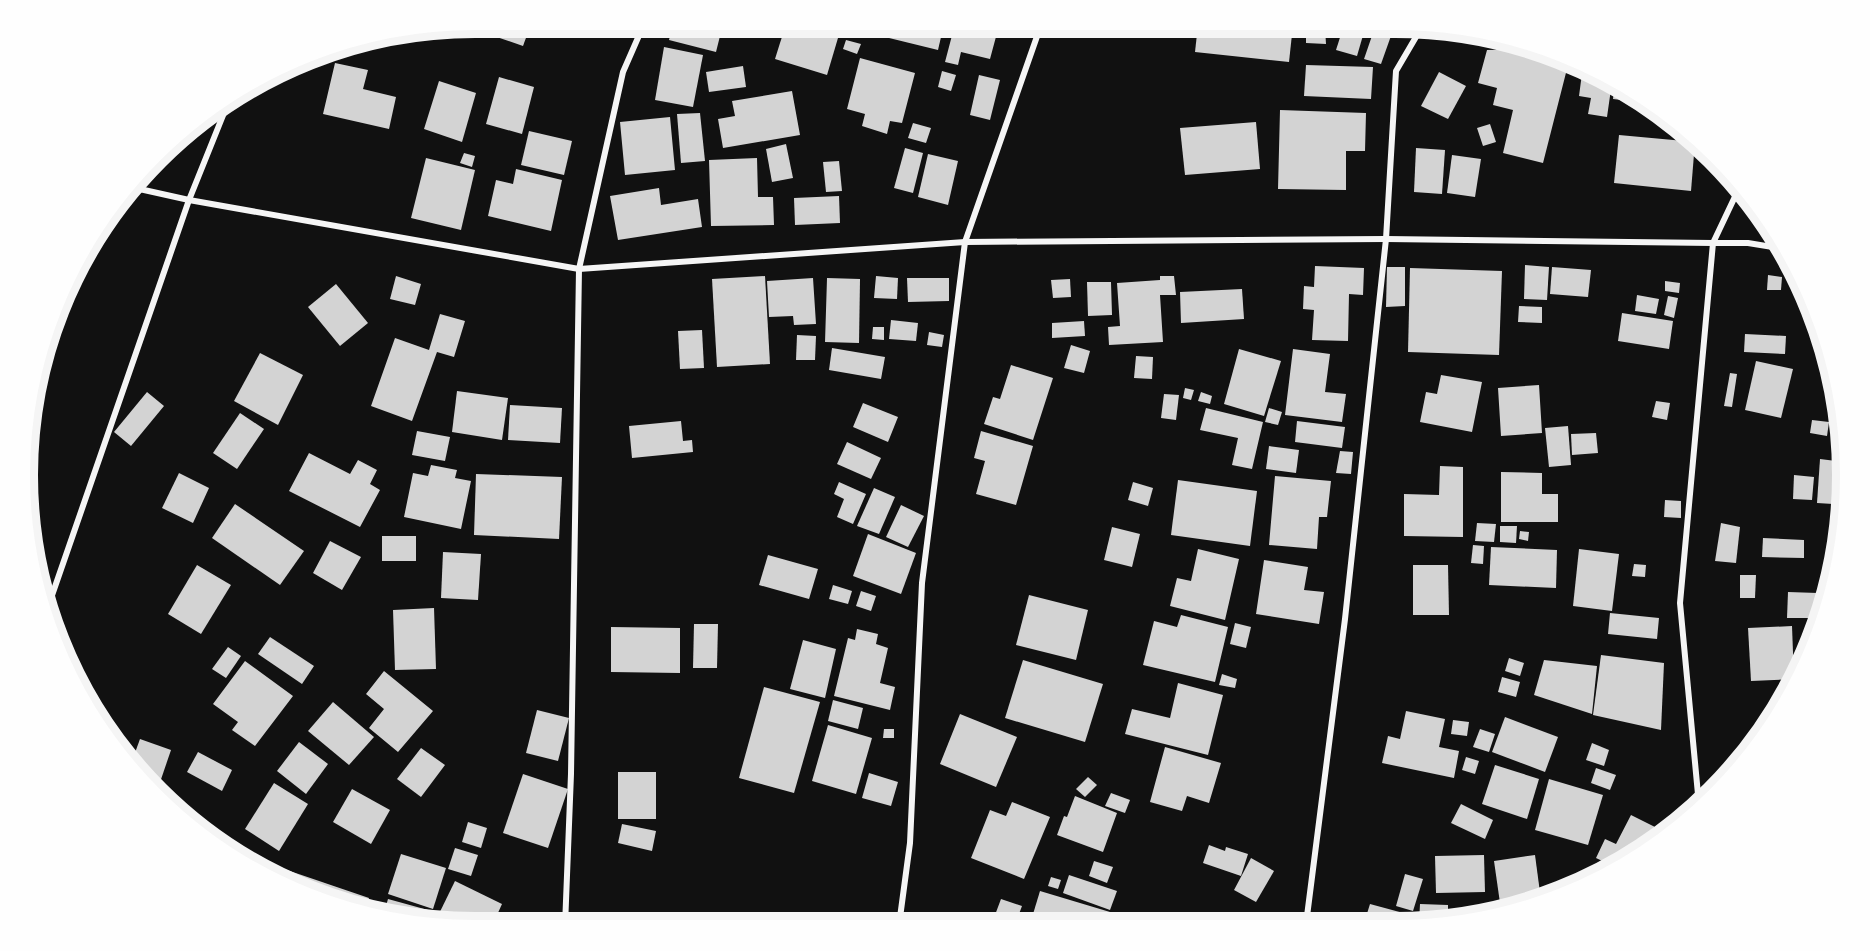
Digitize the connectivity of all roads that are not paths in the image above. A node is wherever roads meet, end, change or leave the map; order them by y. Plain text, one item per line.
1 (640, 34) edge
2 (1038, 34) edge
3 (1417, 35) edge
4 (224, 114) edge
5 (141, 189) edge
6 (1735, 196) edge
7 (189, 200) junction
8 (1386, 239) junction
9 (965, 242) junction
10 (1713, 243) junction
11 (1771, 247) edge
12 (579, 269) junction
13 (52, 595) edge
14 (1699, 794) edge
15 (565, 916) edge
16 (900, 916) edge
17 (1307, 916) edge

1 - 12 street
2 - 9 street
3 - 8 street
4 - 7 street
5 - 7 street
6 - 10 street
7 - 12 street
7 - 13 street
8 - 9 street
8 - 10 street
8 - 17 street
9 - 12 street
9 - 16 street
10 - 11 street
10 - 14 street
12 - 15 street

